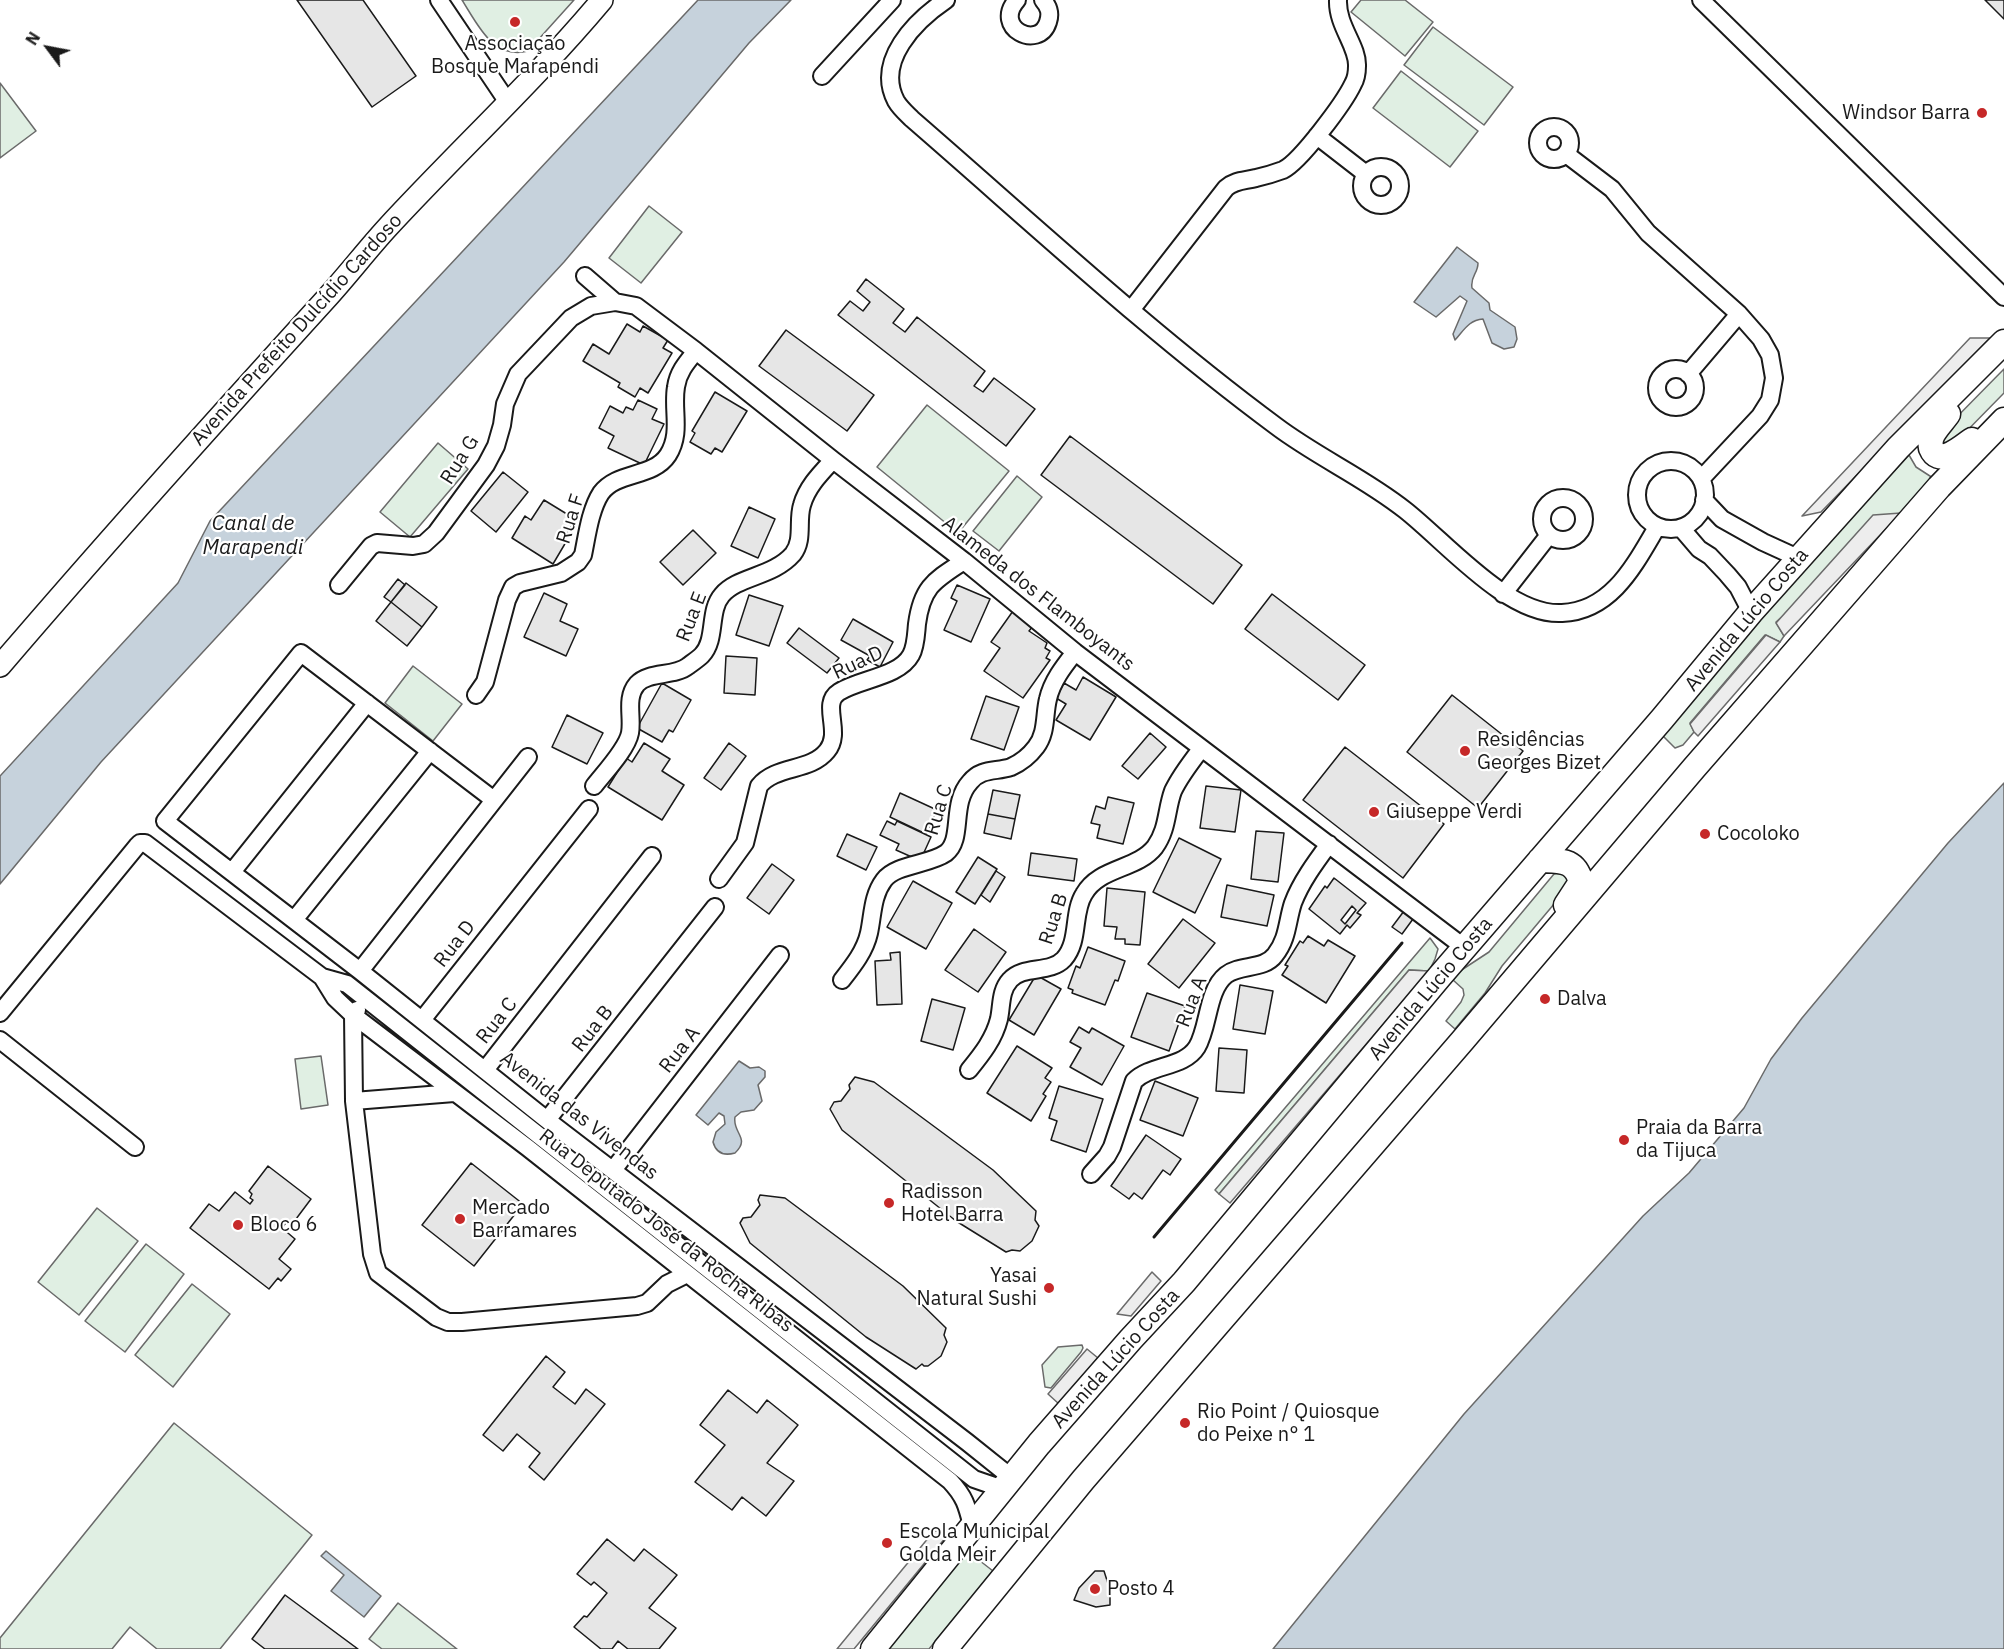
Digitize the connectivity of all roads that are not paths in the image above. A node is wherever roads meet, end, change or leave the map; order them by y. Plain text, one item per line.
1 (439, 0) edge
2 (602, 0) edge
3 (892, 0) edge
4 (946, 0) edge
5 (1043, 0) edge
6 (1338, 0) edge
7 (1701, 0) edge
8 (1013, 1) edge
9 (822, 76) dead end
10 (509, 104) junction
11 (1317, 136) junction
12 (1566, 154) dead end
13 (1366, 174) dead end
14 (585, 276) dead end
15 (2004, 297) edge
16 (615, 302) junction
17 (1131, 310) junction
18 (1739, 314) junction
19 (2001, 345) edge
20 (696, 351) junction
21 (1688, 374) dead end
22 (2004, 418) edge
23 (832, 460) junction
24 (1701, 479) junction
25 (1704, 500) junction
26 (1657, 526) junction
27 (1682, 528) junction
28 (1549, 535) dead end
29 (1798, 558) junction
30 (964, 561) junction
31 (339, 585) dead end
32 (1503, 594) junction
33 (1751, 612) junction
34 (1075, 652) junction
35 (0, 666) edge
36 (476, 695) dead end
37 (367, 703) junction
38 (1201, 749) junction
39 (430, 751) junction
40 (528, 757) dead end
41 (594, 786) dead end
42 (494, 800) junction
43 (589, 809) dead end
44 (1329, 844) junction
45 (652, 856) dead end
46 (1540, 860) junction
47 (232, 873) junction
48 (719, 879) dead end
49 (716, 907) dead end
50 (294, 920) junction
51 (1465, 948) junction
52 (1536, 953) junction
53 (780, 955) dead end
54 (360, 971) junction
55 (322, 977) junction
56 (842, 980) dead end
57 (368, 1000) junction
58 (0, 1013) edge
59 (353, 1015) junction
60 (422, 1020) junction
61 (0, 1040) edge
62 (485, 1070) junction
63 (969, 1070) dead end
64 (454, 1093) junction
65 (354, 1101) junction
66 (547, 1120) junction
67 (135, 1147) dead end
68 (613, 1170) junction
69 (1091, 1174) dead end
70 (667, 1236) junction
71 (656, 1251) junction
72 (687, 1274) junction
73 (1007, 1484) junction
74 (972, 1526) junction
75 (873, 1649) edge
76 (945, 1649) edge

1 - 10 street
2 - 10 street, Avenida Prefeito Dulcídio Cardoso
3 - 9 street
4 - 17 street
5 - 8 street
6 - 11 street
7 - 15 street
10 - 35 street, Avenida Prefeito Dulcídio Cardoso
11 - 13 street
11 - 17 street
12 - 18 street
14 - 16 street, Alameda dos Flamboyants
16 - 20 street, Alameda dos Flamboyants
16 - 31 street, Rua G
17 - 32 street
18 - 21 street
18 - 24 street
19 - 22 main road
19 - 29 main road, Avenida Lúcio Costa
20 - 23 street, Alameda dos Flamboyants
20 - 36 street, Rua F
22 - 52 main road
23 - 30 street, Alameda dos Flamboyants
23 - 41 street, Rua E
24 - 25 street
24 - 26 street
25 - 27 street
25 - 29 street
26 - 27 street
26 - 32 street
27 - 33 street
28 - 32 street
29 - 33 main road, Avenida Lúcio Costa
30 - 34 street, Alameda dos Flamboyants
30 - 48 street, Rua D
33 - 46 main road, Avenida Lúcio Costa
34 - 38 street, Alameda dos Flamboyants
34 - 56 street, Rua C
37 - 39 street
37 - 47 street
37 - 47 street, Avenida das Vivendas
38 - 44 street, Alameda dos Flamboyants
38 - 63 street, Rua B
39 - 42 street
39 - 50 street
40 - 42 street
42 - 54 street
43 - 60 street, Rua D
44 - 51 street, Alameda dos Flamboyants
44 - 69 street, Rua A
45 - 62 street, Rua C
46 - 51 main road, Avenida Lúcio Costa
46 - 52 main road
47 - 50 street, Avenida das Vivendas
49 - 66 street, Rua B
50 - 54 street, Avenida das Vivendas
51 - 73 main road, Avenida Lúcio Costa
52 - 76 main road
53 - 68 street, Rua A
54 - 60 street, Avenida das Vivendas
55 - 57 street, Rua Deputado José da Rocha Ribas
55 - 58 street, Rua Deputado José da Rocha Ribas
55 - 59 street, Rua Deputado José da Rocha Ribas
57 - 59 street
57 - 70 street, Rua Deputado José da Rocha Ribas
59 - 64 street, Rua Deputado José da Rocha Ribas
59 - 65 street
60 - 62 street, Avenida das Vivendas
61 - 67 street
62 - 66 street, Avenida das Vivendas
64 - 65 street
64 - 71 street, Rua Deputado José da Rocha Ribas
65 - 72 street
66 - 68 street, Avenida das Vivendas
68 - 73 street, Avenida das Vivendas
70 - 71 street
70 - 73 street, Rua Deputado José da Rocha Ribas
71 - 72 street, Rua Deputado José da Rocha Ribas
72 - 74 street, Rua Deputado José da Rocha Ribas
73 - 74 main road, Avenida Lúcio Costa
74 - 75 main road, Avenida Lúcio Costa

